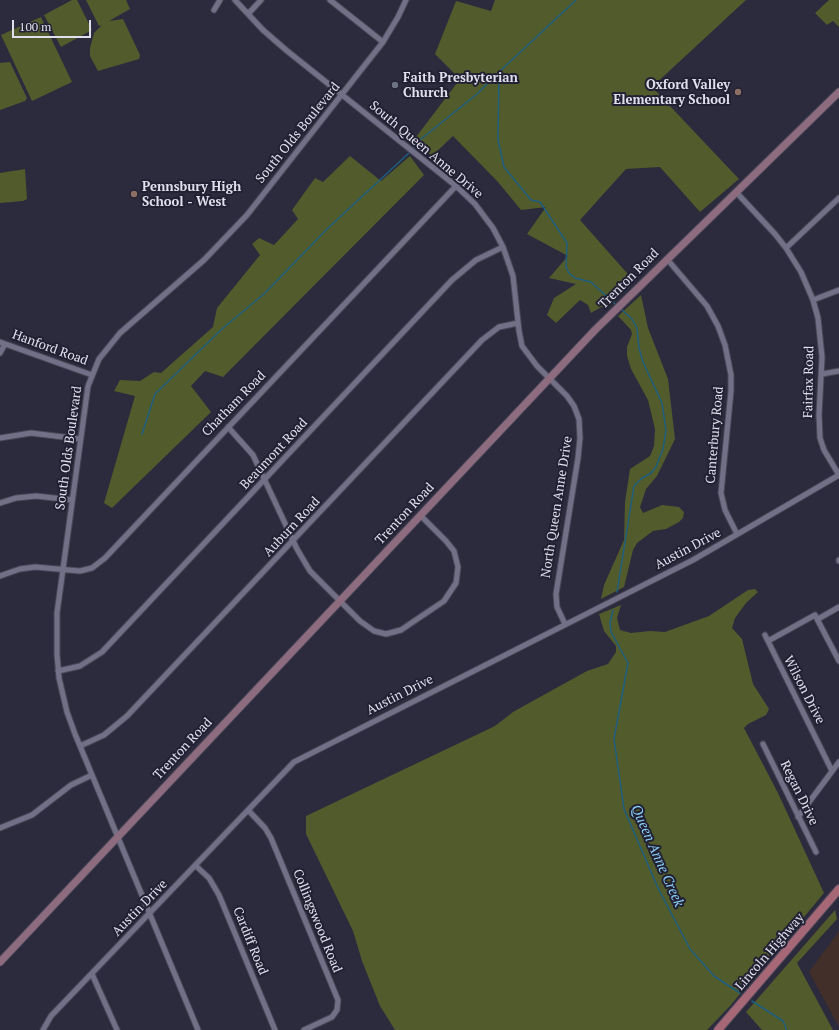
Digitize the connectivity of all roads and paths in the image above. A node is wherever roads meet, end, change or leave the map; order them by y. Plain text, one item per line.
1 (220, 0) edge
2 (235, 0) edge
3 (261, 0) edge
4 (330, 0) edge
5 (406, 0) edge
6 (214, 10) dead end
7 (248, 14) junction
8 (383, 42) junction
9 (839, 92) edge
10 (342, 95) junction
11 (456, 186) junction
12 (736, 192) junction
13 (839, 198) edge
14 (503, 247) junction
15 (786, 248) junction
16 (667, 258) junction
17 (839, 290) edge
18 (813, 300) junction
19 (518, 323) junction
20 (3, 343) edge
21 (0, 353) edge
22 (839, 371) edge
23 (822, 374) junction
24 (92, 375) junction
25 (550, 378) junction
26 (228, 427) junction
27 (0, 438) edge
28 (80, 439) junction
29 (839, 475) edge
30 (266, 479) junction
31 (72, 500) junction
32 (0, 503) edge
33 (420, 515) junction
34 (737, 534) junction
35 (293, 540) junction
36 (63, 570) junction
37 (0, 576) edge
38 (340, 601) junction
39 (839, 607) edge
40 (818, 620) junction
41 (565, 624) junction
42 (765, 635) dead end
43 (768, 641) junction
44 (839, 662) edge
45 (58, 671) junction
46 (763, 744) dead end
47 (80, 746) junction
48 (839, 762) edge
49 (832, 771) junction
50 (92, 775) junction
51 (248, 810) junction
52 (798, 816) junction
53 (0, 828) edge
54 (118, 837) junction
55 (816, 852) dead end
56 (196, 866) junction
57 (839, 889) edge
58 (150, 913) junction
59 (0, 962) edge
60 (92, 974) junction
61 (43, 1030) edge
62 (117, 1030) edge
63 (198, 1030) edge
64 (275, 1030) edge
65 (304, 1030) edge
66 (718, 1030) edge

1 - 6 street
2 - 7 street, South Queen Anne Drive
3 - 7 street
4 - 8 street
5 - 8 street, South Olds Boulevard
7 - 10 street, South Queen Anne Drive
8 - 10 street, South Olds Boulevard
9 - 12 main road, Trenton Road
10 - 11 street, South Queen Anne Drive
10 - 24 street, South Olds Boulevard
11 - 14 street, South Queen Anne Drive
11 - 26 street, Chatham Road
12 - 15 street, Fairfax Road
12 - 16 main road, Trenton Road
13 - 15 street
14 - 19 street, South Queen Anne Drive
14 - 30 street, Beaumont Road
15 - 18 street, Fairfax Road
16 - 25 main road, Trenton Road
16 - 34 street, Canterbury Road
17 - 18 street
18 - 23 street, Fairfax Road
19 - 25 street, South Queen Anne Drive
19 - 35 street, Auburn Road
20 - 21 street
20 - 24 street, Hanford Road
22 - 23 street
23 - 29 street, Fairfax Road
24 - 28 street, South Olds Boulevard
25 - 33 main road, Trenton Road
25 - 41 street, North Queen Anne Drive
26 - 30 street
26 - 36 street, Chatham Road
27 - 28 street
28 - 31 street, South Olds Boulevard
29 - 34 street, Austin Drive
30 - 35 street
30 - 45 street, Beaumont Road
31 - 32 street
31 - 36 street, South Olds Boulevard
33 - 38 main road, Trenton Road
33 - 38 street
34 - 41 street, Austin Drive
35 - 38 street
35 - 47 street, Auburn Road
36 - 37 street, Chatham Road
36 - 45 street, South Olds Boulevard
38 - 54 main road, Trenton Road
39 - 40 street
40 - 43 street
40 - 44 street
41 - 51 street, Austin Drive
42 - 43 street, Wilson Drive
43 - 49 street, Wilson Drive
45 - 47 street, South Olds Boulevard
46 - 52 street, Regan Drive
47 - 50 street, South Olds Boulevard
48 - 49 street
49 - 52 street
50 - 53 street
50 - 54 street, South Olds Boulevard
51 - 56 street, Austin Drive
51 - 65 street, Collingswood Road
52 - 55 street, Regan Drive
54 - 58 street, South Olds Boulevard
54 - 59 main road, Trenton Road
56 - 58 street, Austin Drive
56 - 64 street, Cardiff Road
57 - 66 main road, Lincoln Highway
58 - 60 street, Austin Drive
58 - 63 street, South Olds Boulevard
60 - 61 street, Austin Drive
60 - 62 street

